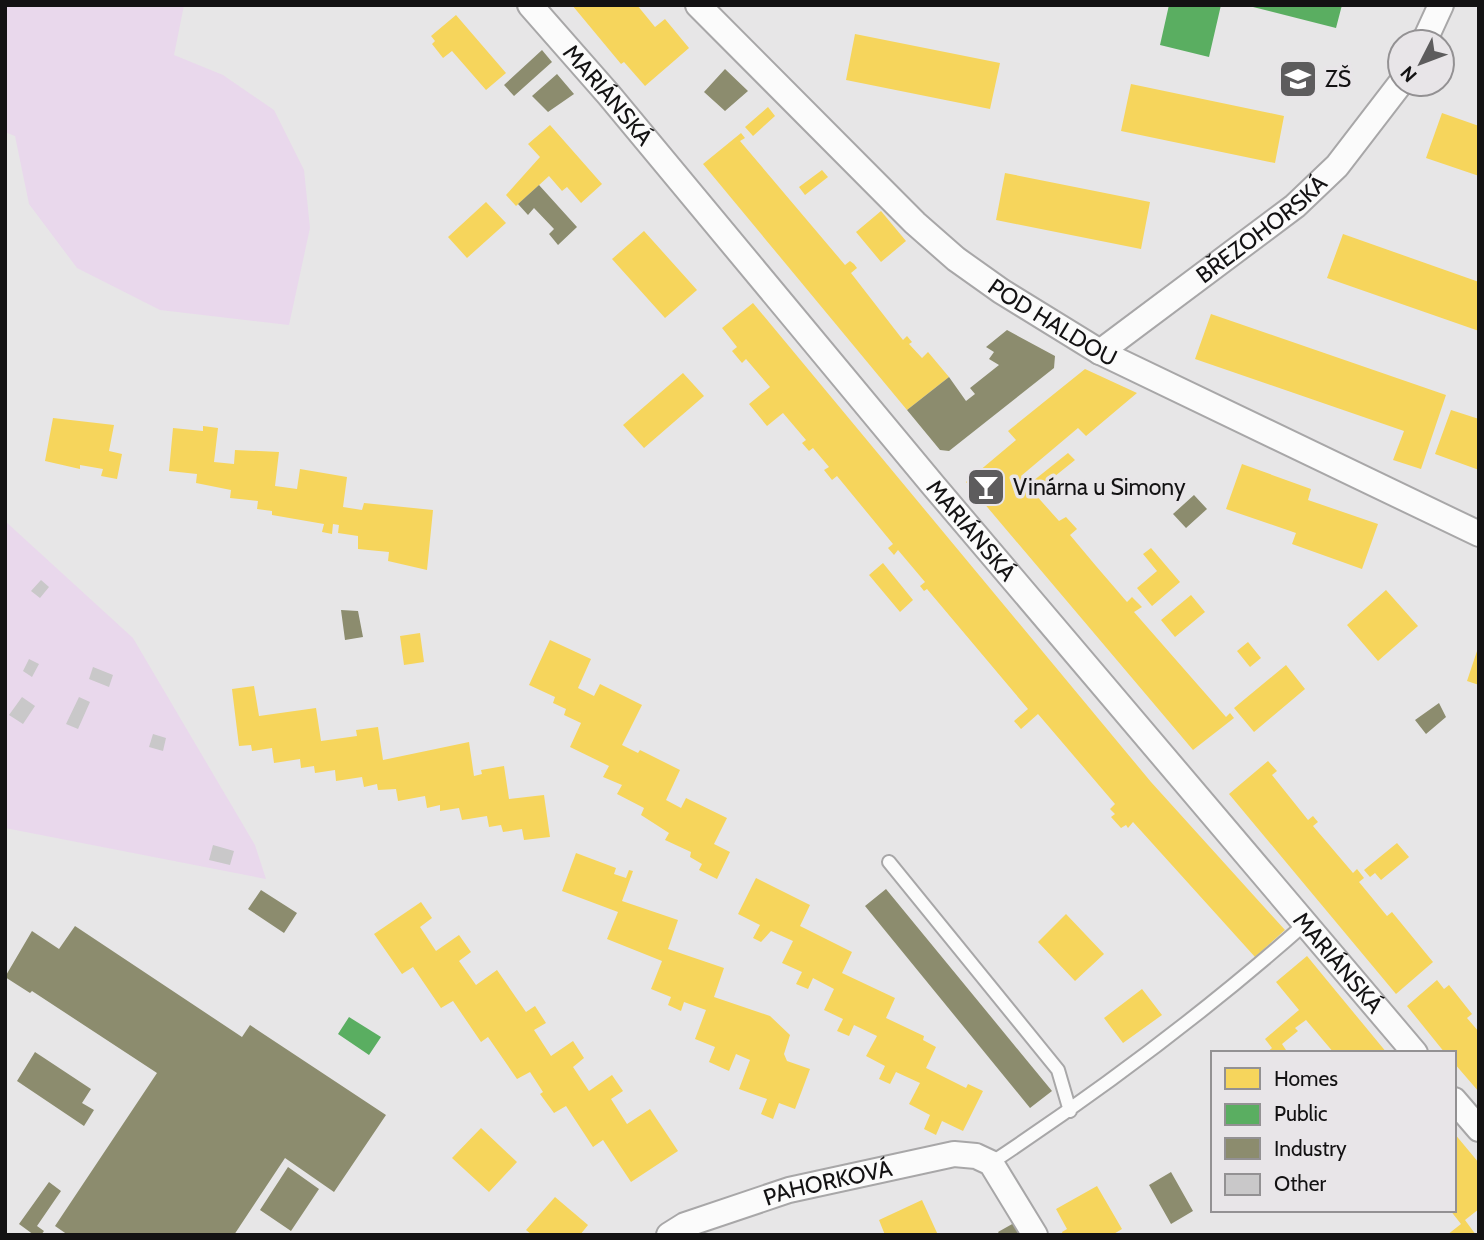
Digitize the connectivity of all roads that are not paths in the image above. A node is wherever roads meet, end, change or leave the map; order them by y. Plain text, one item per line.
1 (530, 5) edge
2 (698, 5) edge
3 (1441, 5) edge
4 (1430, 28) edge
5 (1389, 98) edge
6 (1100, 352) junction
7 (1479, 534) edge
8 (889, 862) dead end
9 (1306, 923) junction
10 (1413, 1051) edge
11 (1456, 1102) edge
12 (1070, 1111) junction
13 (1479, 1129) edge
14 (991, 1163) junction
15 (669, 1235) edge
16 (1035, 1235) edge

1 - 9 street, MARIÁNSKÁ
2 - 6 street, POD HALDOU
3 - 4 street
5 - 6 street, BŘEZOHORSKÁ
6 - 7 street, POD HALDOU
8 - 12 lane
9 - 10 street, MARIÁNSKÁ
9 - 12 lane
11 - 13 street
12 - 14 lane
14 - 15 street, PAHORKOVÁ
14 - 16 street

